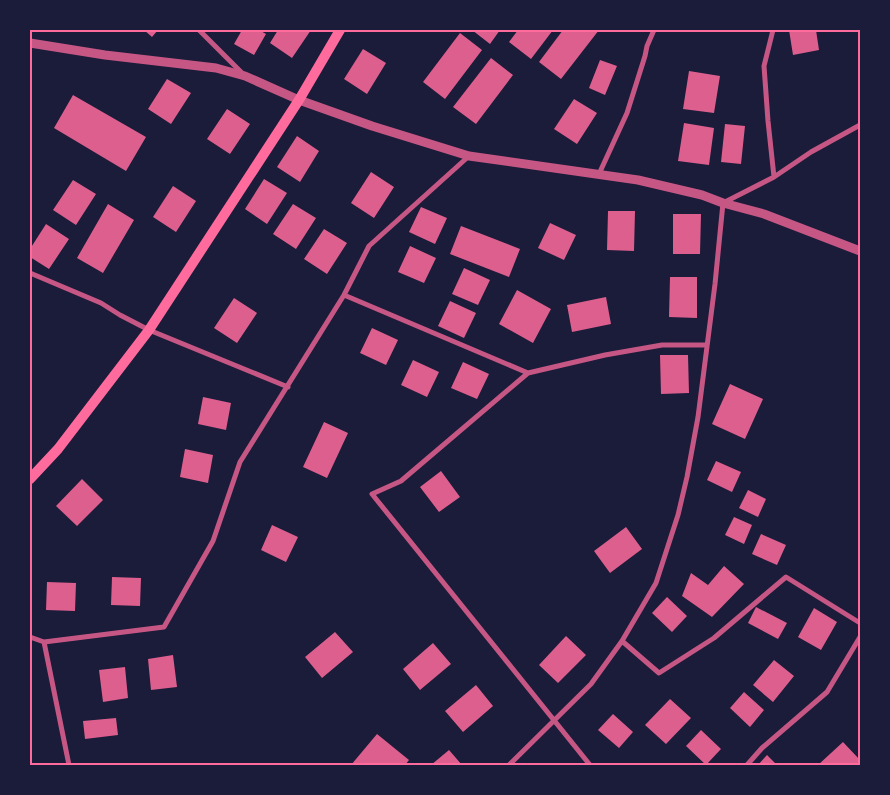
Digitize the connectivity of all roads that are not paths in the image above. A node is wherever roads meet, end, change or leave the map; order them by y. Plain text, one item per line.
1 (199, 30) edge
2 (340, 30) edge
3 (654, 30) edge
4 (773, 30) edge
5 (30, 43) edge
6 (245, 76) junction
7 (299, 100) junction
8 (860, 125) edge
9 (469, 156) junction
10 (599, 174) junction
11 (774, 177) junction
12 (723, 203) junction
13 (860, 251) edge
14 (30, 273) edge
15 (344, 295) junction
16 (149, 330) junction
17 (707, 345) junction
18 (528, 374) junction
19 (288, 387) junction
20 (30, 479) edge
21 (860, 623) edge
22 (30, 637) edge
23 (860, 637) edge
24 (622, 641) junction
25 (44, 642) junction
26 (555, 721) junction
27 (69, 765) edge
28 (509, 765) edge
29 (590, 765) edge
30 (747, 765) edge

1 - 6 street
2 - 7 main road
3 - 10 street
4 - 11 street
5 - 6 street
6 - 7 street
7 - 9 street
7 - 16 main road
8 - 11 street
9 - 10 street
9 - 15 street
10 - 12 street
11 - 12 street
12 - 13 street
12 - 17 street
14 - 16 street
15 - 18 street
15 - 19 street
16 - 19 street
16 - 20 main road
17 - 18 street
17 - 24 street
18 - 26 street
19 - 25 street
21 - 24 street
22 - 25 street
23 - 30 street
24 - 26 street
25 - 27 street
26 - 28 street
26 - 29 street

